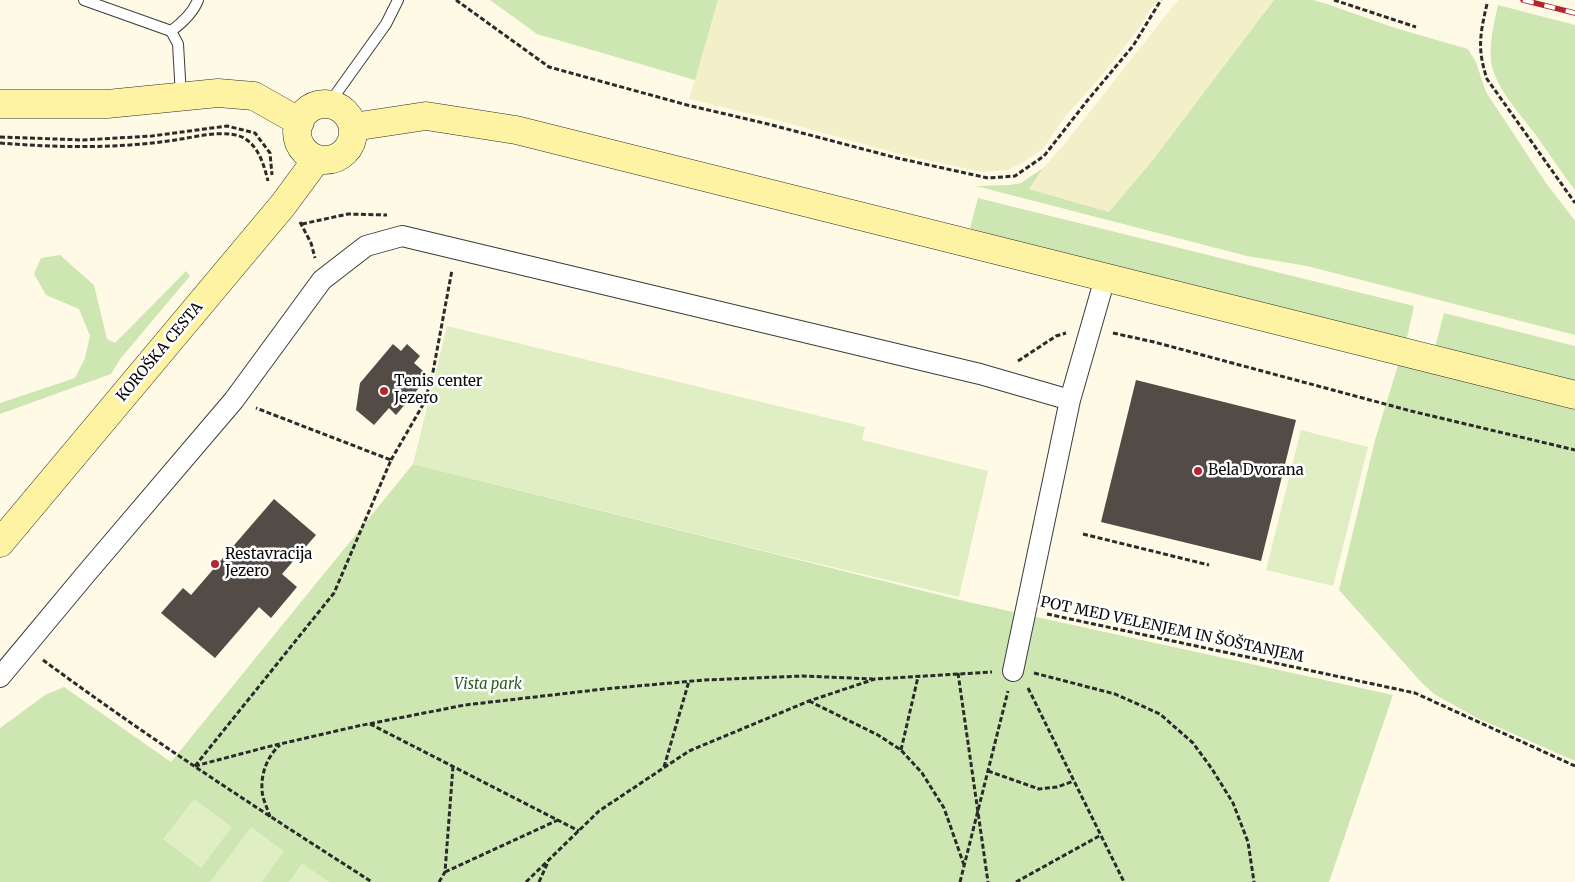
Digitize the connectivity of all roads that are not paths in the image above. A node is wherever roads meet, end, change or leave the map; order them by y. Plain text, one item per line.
1 (84, 0) edge
2 (198, 0) edge
3 (398, 0) edge
4 (171, 31) junction
5 (181, 96) junction
6 (0, 104) edge
7 (328, 105) junction
8 (300, 122) junction
9 (353, 127) junction
10 (317, 159) junction
11 (1106, 278) junction
12 (1575, 394) edge
13 (1070, 400) junction
14 (0, 543) edge
15 (1016, 670) road end
16 (0, 677) edge

1 - 4 lane
2 - 4 lane
3 - 7 lane
4 - 5 lane
5 - 6 street
5 - 8 street
7 - 8 street
7 - 9 street
8 - 10 street
9 - 10 street
9 - 11 street
10 - 14 street, KOROŠKA CESTA
11 - 12 street
11 - 13 street
13 - 15 street
13 - 16 street

